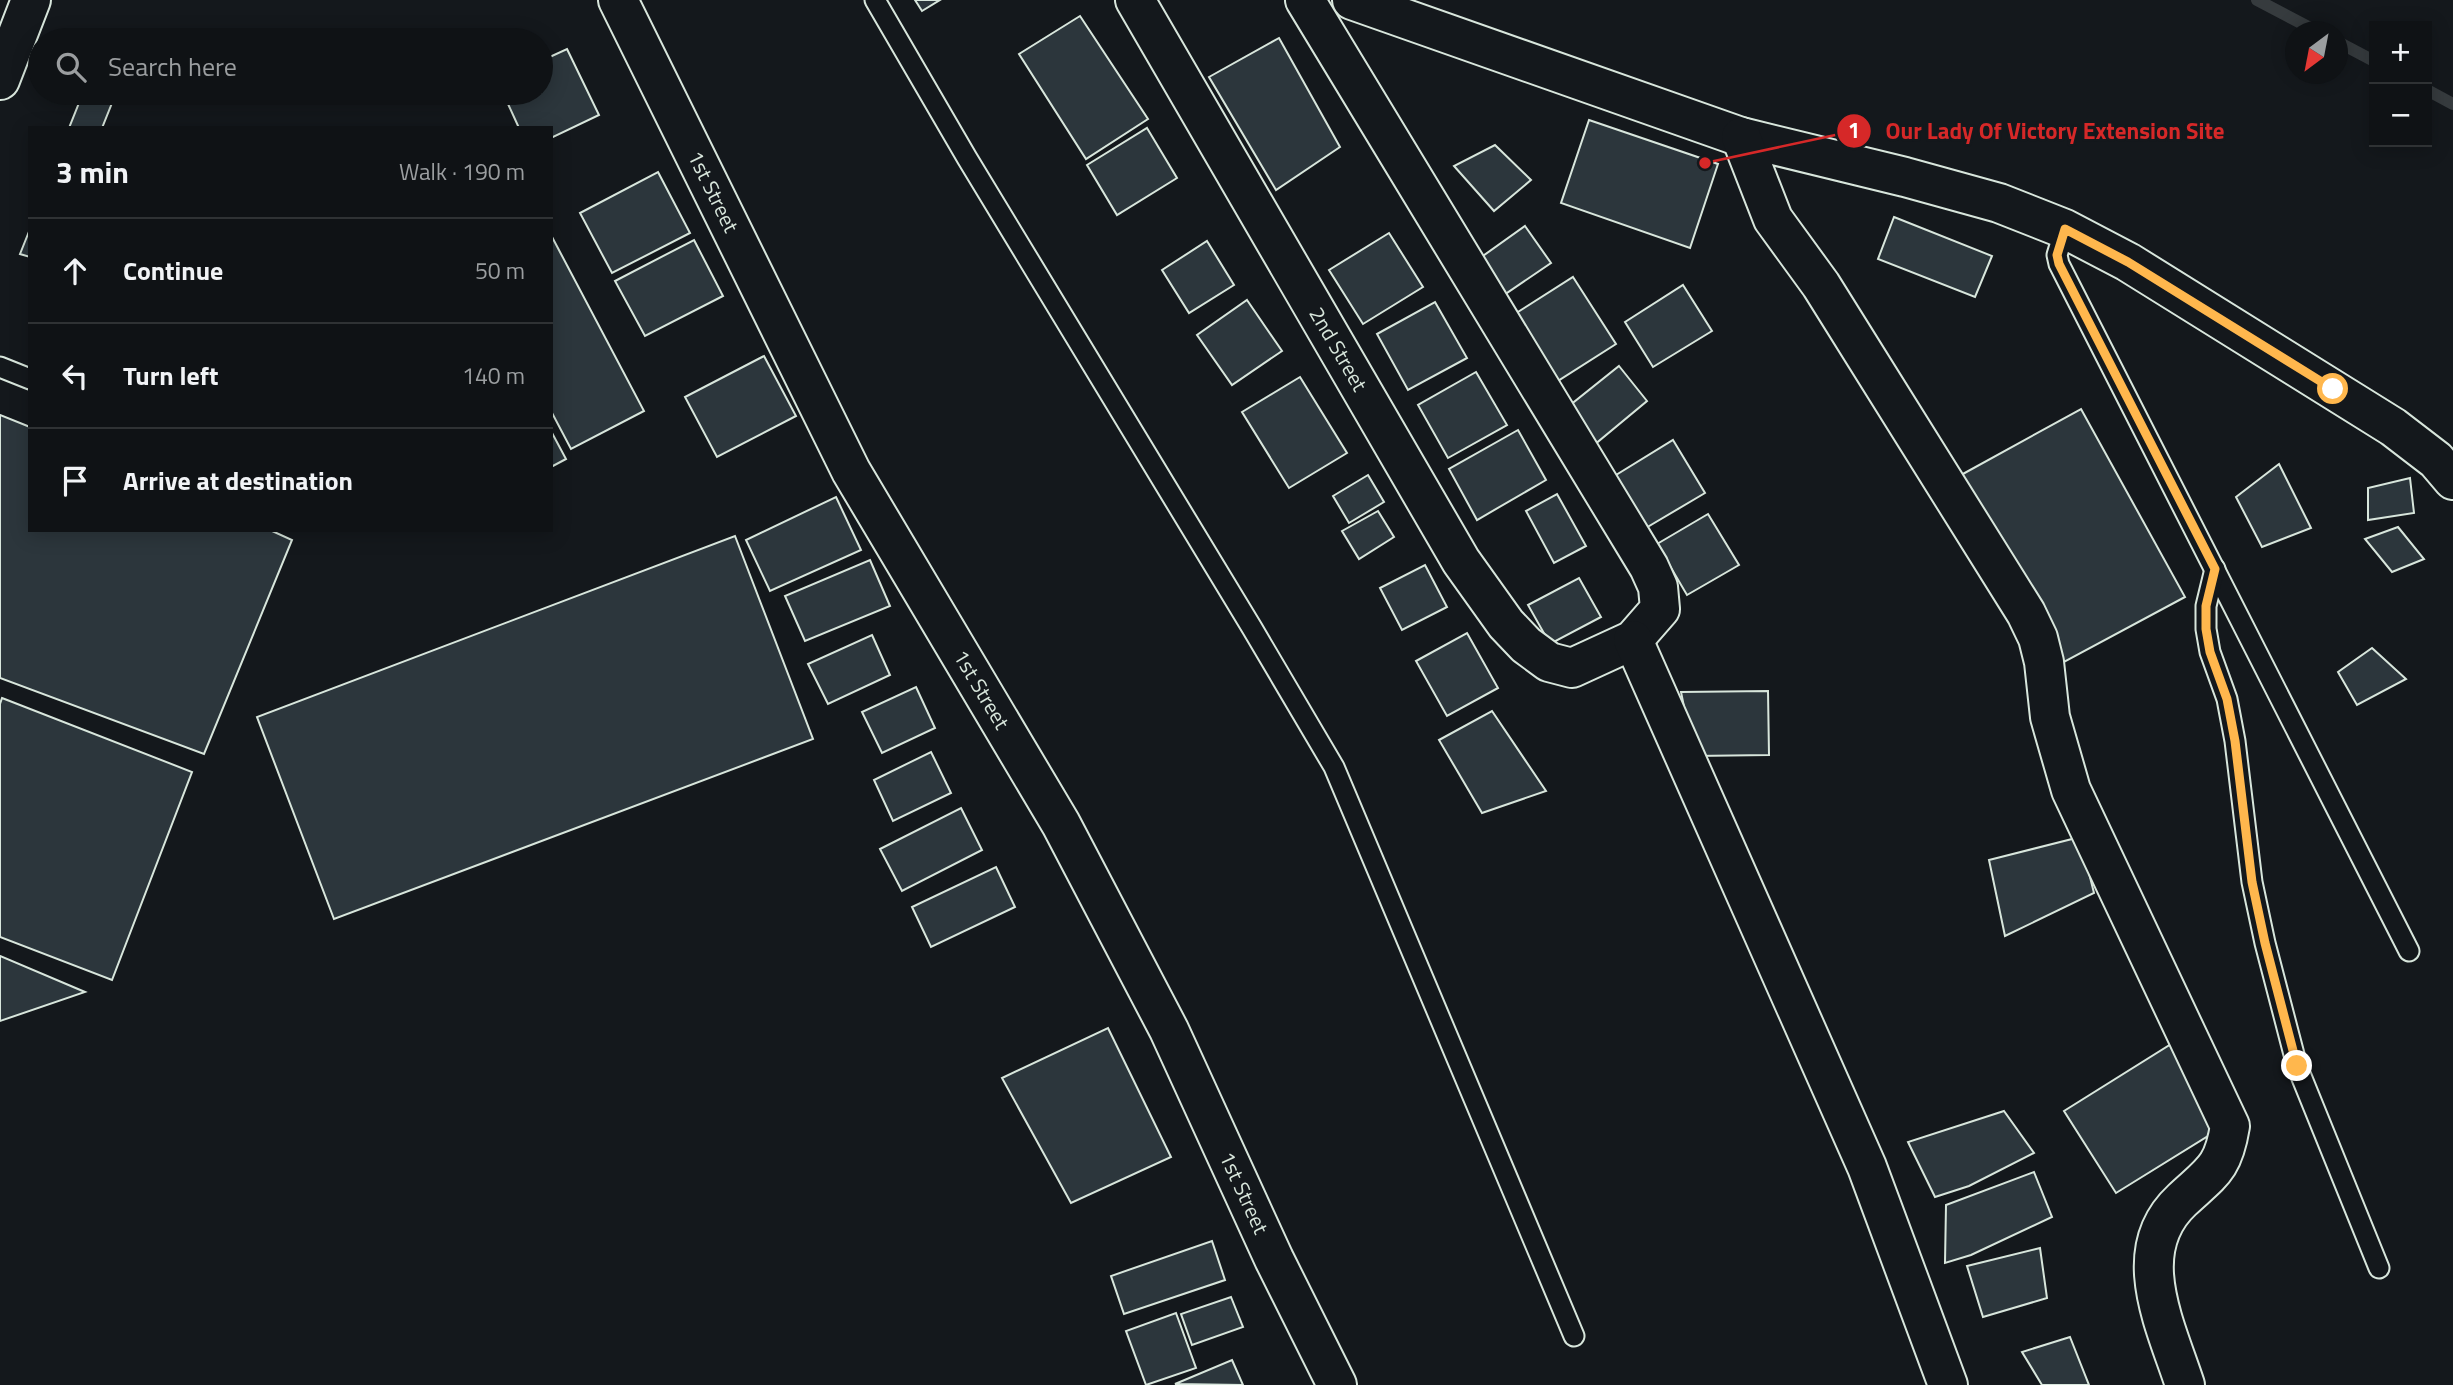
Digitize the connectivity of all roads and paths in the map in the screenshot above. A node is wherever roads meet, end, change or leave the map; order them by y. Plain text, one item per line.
1 (30, 0) edge
2 (618, 0) edge
3 (875, 0) edge
4 (1135, 0) edge
5 (1305, 0) edge
6 (1352, 0) edge
7 (0, 80) edge
8 (1741, 138) junction
9 (2065, 229) junction
10 (0, 367) edge
11 (28, 378) edge
12 (2453, 480) edge
13 (2215, 569) junction
14 (1633, 640) junction
15 (2409, 951) dead end
16 (2379, 1268) dead end
17 (1574, 1336) dead end
18 (1337, 1385) edge
19 (1948, 1385) edge
20 (2185, 1385) edge

1 - 7 street
2 - 18 street, 1st Street
3 - 17 lane
4 - 14 street, 2nd Street
5 - 14 street
6 - 8 street
8 - 9 street
8 - 20 street
9 - 12 street
9 - 13 lane
10 - 11 lane
13 - 15 lane
13 - 16 lane
14 - 19 street

